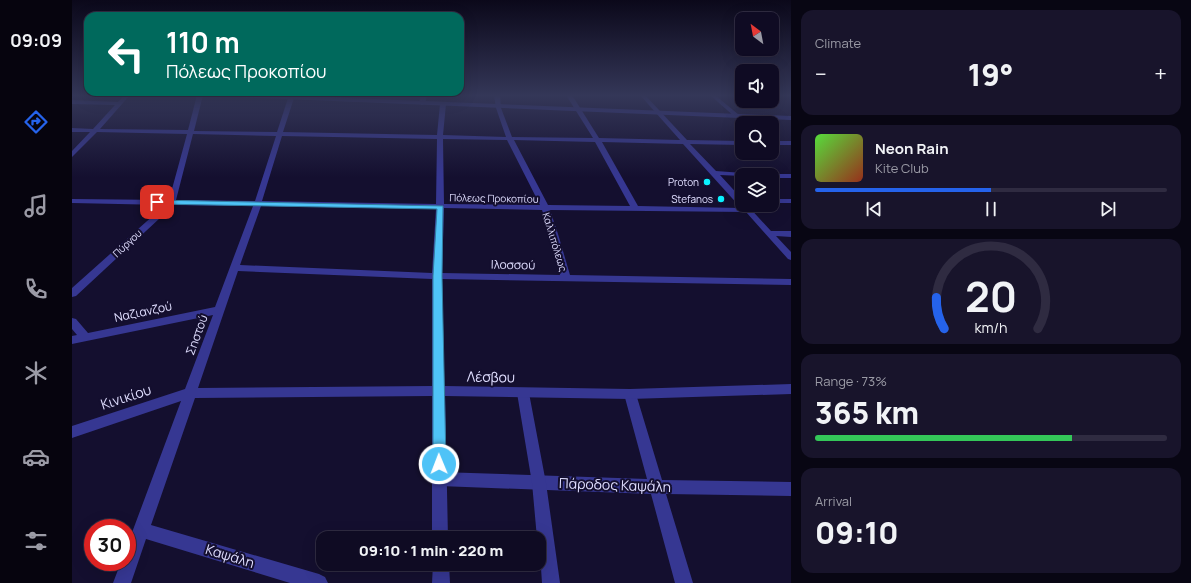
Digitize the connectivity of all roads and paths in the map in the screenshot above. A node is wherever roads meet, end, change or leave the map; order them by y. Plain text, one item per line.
1 (102, 122) edge
2 (193, 122) edge
3 (283, 122) edge
4 (441, 122) edge
5 (504, 122) edge
6 (585, 122) edge
7 (668, 122) edge
8 (72, 130) edge
9 (94, 130) junction
10 (191, 132) junction
11 (279, 134) junction
12 (440, 137) junction
13 (510, 137) junction
14 (598, 141) junction
15 (686, 142) junction
16 (735, 143) edge
17 (779, 143) edge
18 (791, 143) edge
19 (72, 155) edge
20 (713, 173) junction
21 (735, 174) edge
22 (779, 176) edge
23 (791, 176) edge
24 (735, 195) edge
25 (72, 201) edge
26 (779, 201) edge
27 (791, 201) edge
28 (172, 202) junction
29 (258, 203) junction
30 (440, 207) junction
31 (546, 208) junction
32 (636, 209) junction
33 (735, 210) edge
34 (749, 212) edge
35 (769, 233) junction
36 (791, 234) edge
37 (791, 257) edge
38 (235, 268) junction
39 (437, 276) junction
40 (566, 279) junction
41 (791, 282) edge
42 (72, 294) edge
43 (220, 310) junction
44 (72, 322) edge
45 (86, 338) junction
46 (72, 340) edge
47 (791, 390) edge
48 (438, 391) junction
49 (190, 393) junction
50 (523, 393) junction
51 (630, 394) junction
52 (72, 432) edge
53 (440, 479) junction
54 (539, 483) junction
55 (656, 487) junction
56 (791, 489) edge
57 (141, 530) junction
58 (440, 531) edge
59 (441, 571) edge
60 (122, 583) edge
61 (319, 583) edge
62 (441, 583) edge
63 (551, 583) edge
64 (684, 583) edge

1 - 9 street
2 - 10 street
3 - 11 street, Σηστού
4 - 12 street
5 - 13 street, Καλλιπόλεως
6 - 14 street
7 - 15 street
8 - 9 street
9 - 10 street
9 - 19 street
10 - 11 street
10 - 28 street
11 - 12 street
11 - 29 street, Σηστού
12 - 13 street
12 - 30 street
13 - 14 street
13 - 31 street, Καλλιπόλεως
14 - 15 street
14 - 32 street
15 - 16 street
15 - 20 street
17 - 18 street
20 - 21 street
20 - 24 street
22 - 23 street
25 - 28 street, Πόλεως Προκοπίου
26 - 27 street
28 - 29 street, Πόλεως Προκοπίου
28 - 42 street, Πύργου
29 - 30 street, Πόλεως Προκοπίου
29 - 38 street, Σηστού
30 - 31 street, Πόλεως Προκοπίου
30 - 39 street
31 - 32 street, Πόλεως Προκοπίου
31 - 40 street, Καλλιπόλεως
32 - 33 street, Πόλεως Προκοπίου
34 - 35 street
35 - 36 street
35 - 37 street
38 - 39 street, Ιλοσσού
38 - 43 street, Σηστού
39 - 40 street, Ιλοσσού
39 - 48 street
40 - 41 street, Ιλοσσού
43 - 45 street, Ναζιανζού
43 - 49 street, Σηστού
44 - 45 street
45 - 46 street, Ναζιανζού
47 - 51 street, Λέσβου
48 - 49 street, Λέσβου
48 - 50 street, Λέσβου
48 - 53 street
49 - 52 street, Κινικίου
49 - 57 street, Σηστού
50 - 51 street, Λέσβου
50 - 54 street
51 - 55 street
53 - 54 street, Πάροδος Καψάλη
53 - 58 street
54 - 55 street, Πάροδος Καψάλη
54 - 63 street
55 - 56 street, Πάροδος Καψάλη
55 - 64 street
57 - 60 street, Σηστού
57 - 61 street, Καψάλη
59 - 62 street

